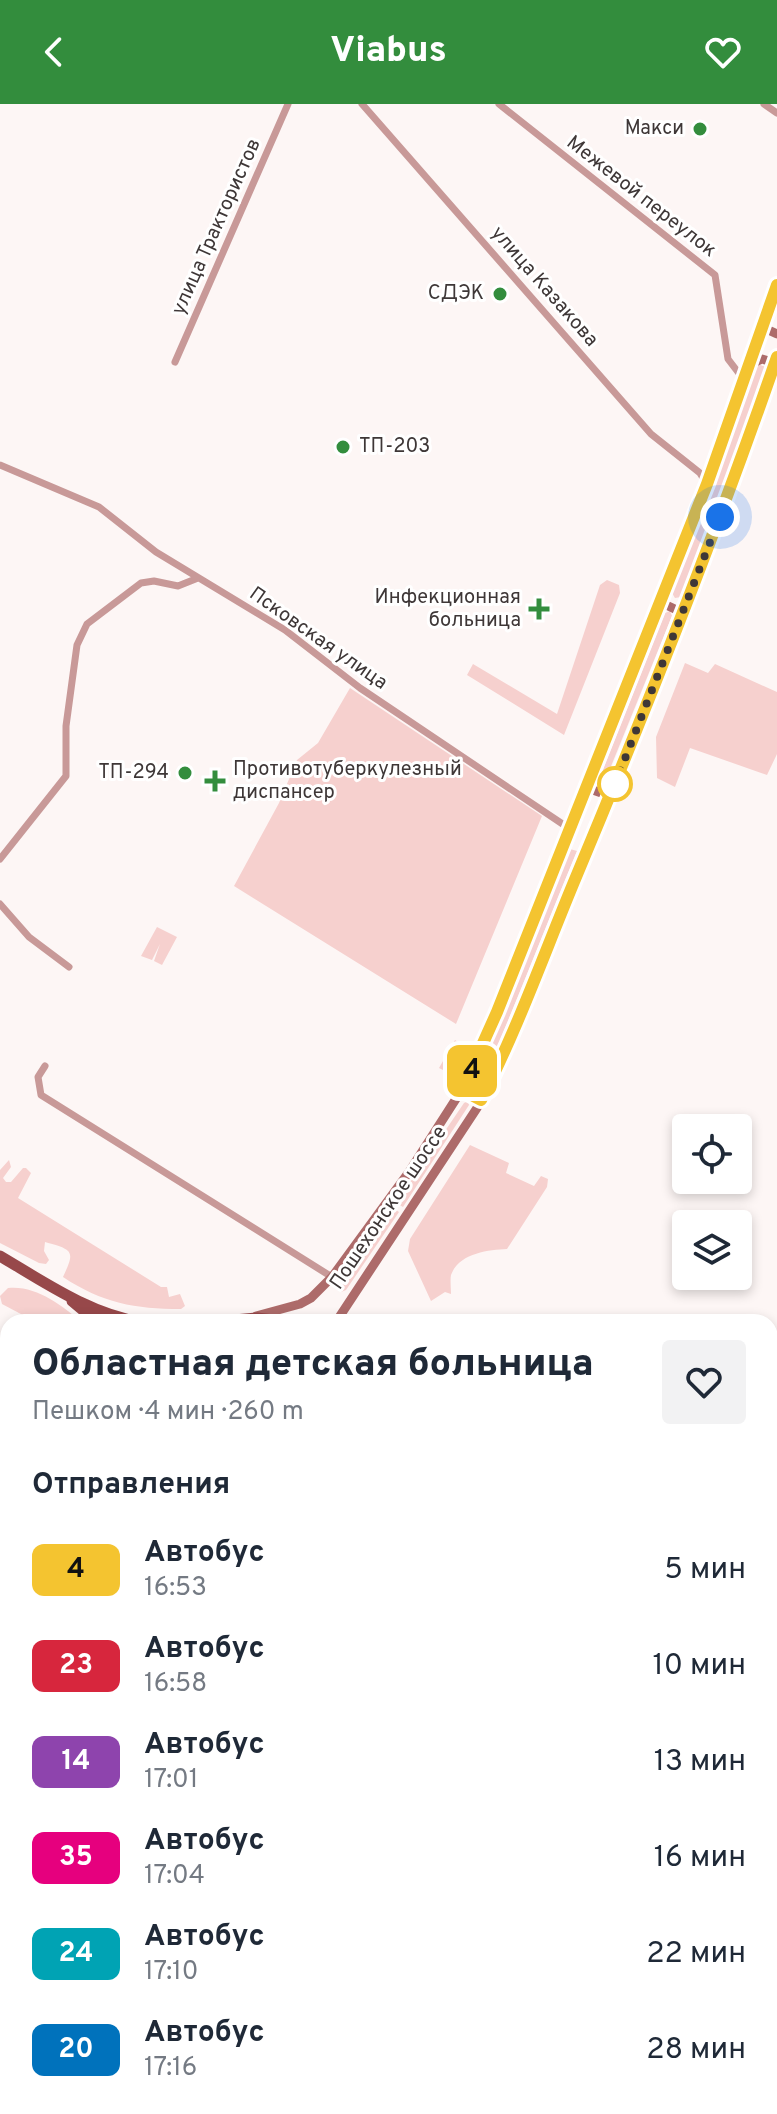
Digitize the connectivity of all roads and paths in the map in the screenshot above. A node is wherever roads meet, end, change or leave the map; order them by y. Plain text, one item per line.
1 (288, 104) edge
2 (362, 104) edge
3 (499, 104) edge
4 (764, 104) edge
5 (777, 113) edge
6 (776, 292) edge
7 (762, 327) junction
8 (777, 334) edge
9 (777, 357) edge
10 (175, 362) dead end
11 (749, 366) junction
12 (775, 375) edge
13 (744, 380) junction
14 (0, 465) edge
15 (707, 484) junction
16 (198, 578) junction
17 (660, 602) junction
18 (683, 613) junction
19 (587, 788) junction
20 (610, 796) junction
21 (570, 829) junction
22 (0, 859) edge
23 (0, 904) edge
24 (69, 967) dead end
25 (45, 1066) dead end
26 (462, 1090) junction
27 (481, 1100) junction
28 (0, 1256) edge
29 (332, 1277) junction
30 (55, 1288) junction
31 (87, 1314) edge
32 (110, 1314) edge
33 (261, 1314) edge
34 (341, 1314) edge

1 - 10 street, улица Трактористов
2 - 15 street, улица Казакова
3 - 13 street, Межевой переулок
4 - 5 street
6 - 7 main road, Пошехонское шоссе
7 - 8 main road
7 - 11 main road, Пошехонское шоссе
9 - 12 main road, Пошехонское шоссе
11 - 12 main road
11 - 13 main road, Пошехонское шоссе
12 - 18 main road, Пошехонское шоссе
13 - 15 main road, Пошехонское шоссе
14 - 16 street, Псковская улица
15 - 17 main road, Пошехонское шоссе
16 - 21 street, Псковская улица
16 - 22 street
17 - 18 main road
17 - 19 main road, Пошехонское шоссе
18 - 20 main road, Пошехонское шоссе
19 - 20 main road
19 - 21 main road, Пошехонское шоссе
20 - 27 main road, Пошехонское шоссе
21 - 26 main road, Пошехонское шоссе
23 - 24 street
25 - 29 street, Пошехонское шоссе
26 - 27 main road
26 - 29 main road, Пошехонское шоссе
27 - 34 main road, Пошехонское шоссе
28 - 30 main road
29 - 33 main road, Пошехонское шоссе
30 - 31 main road
30 - 32 main road

